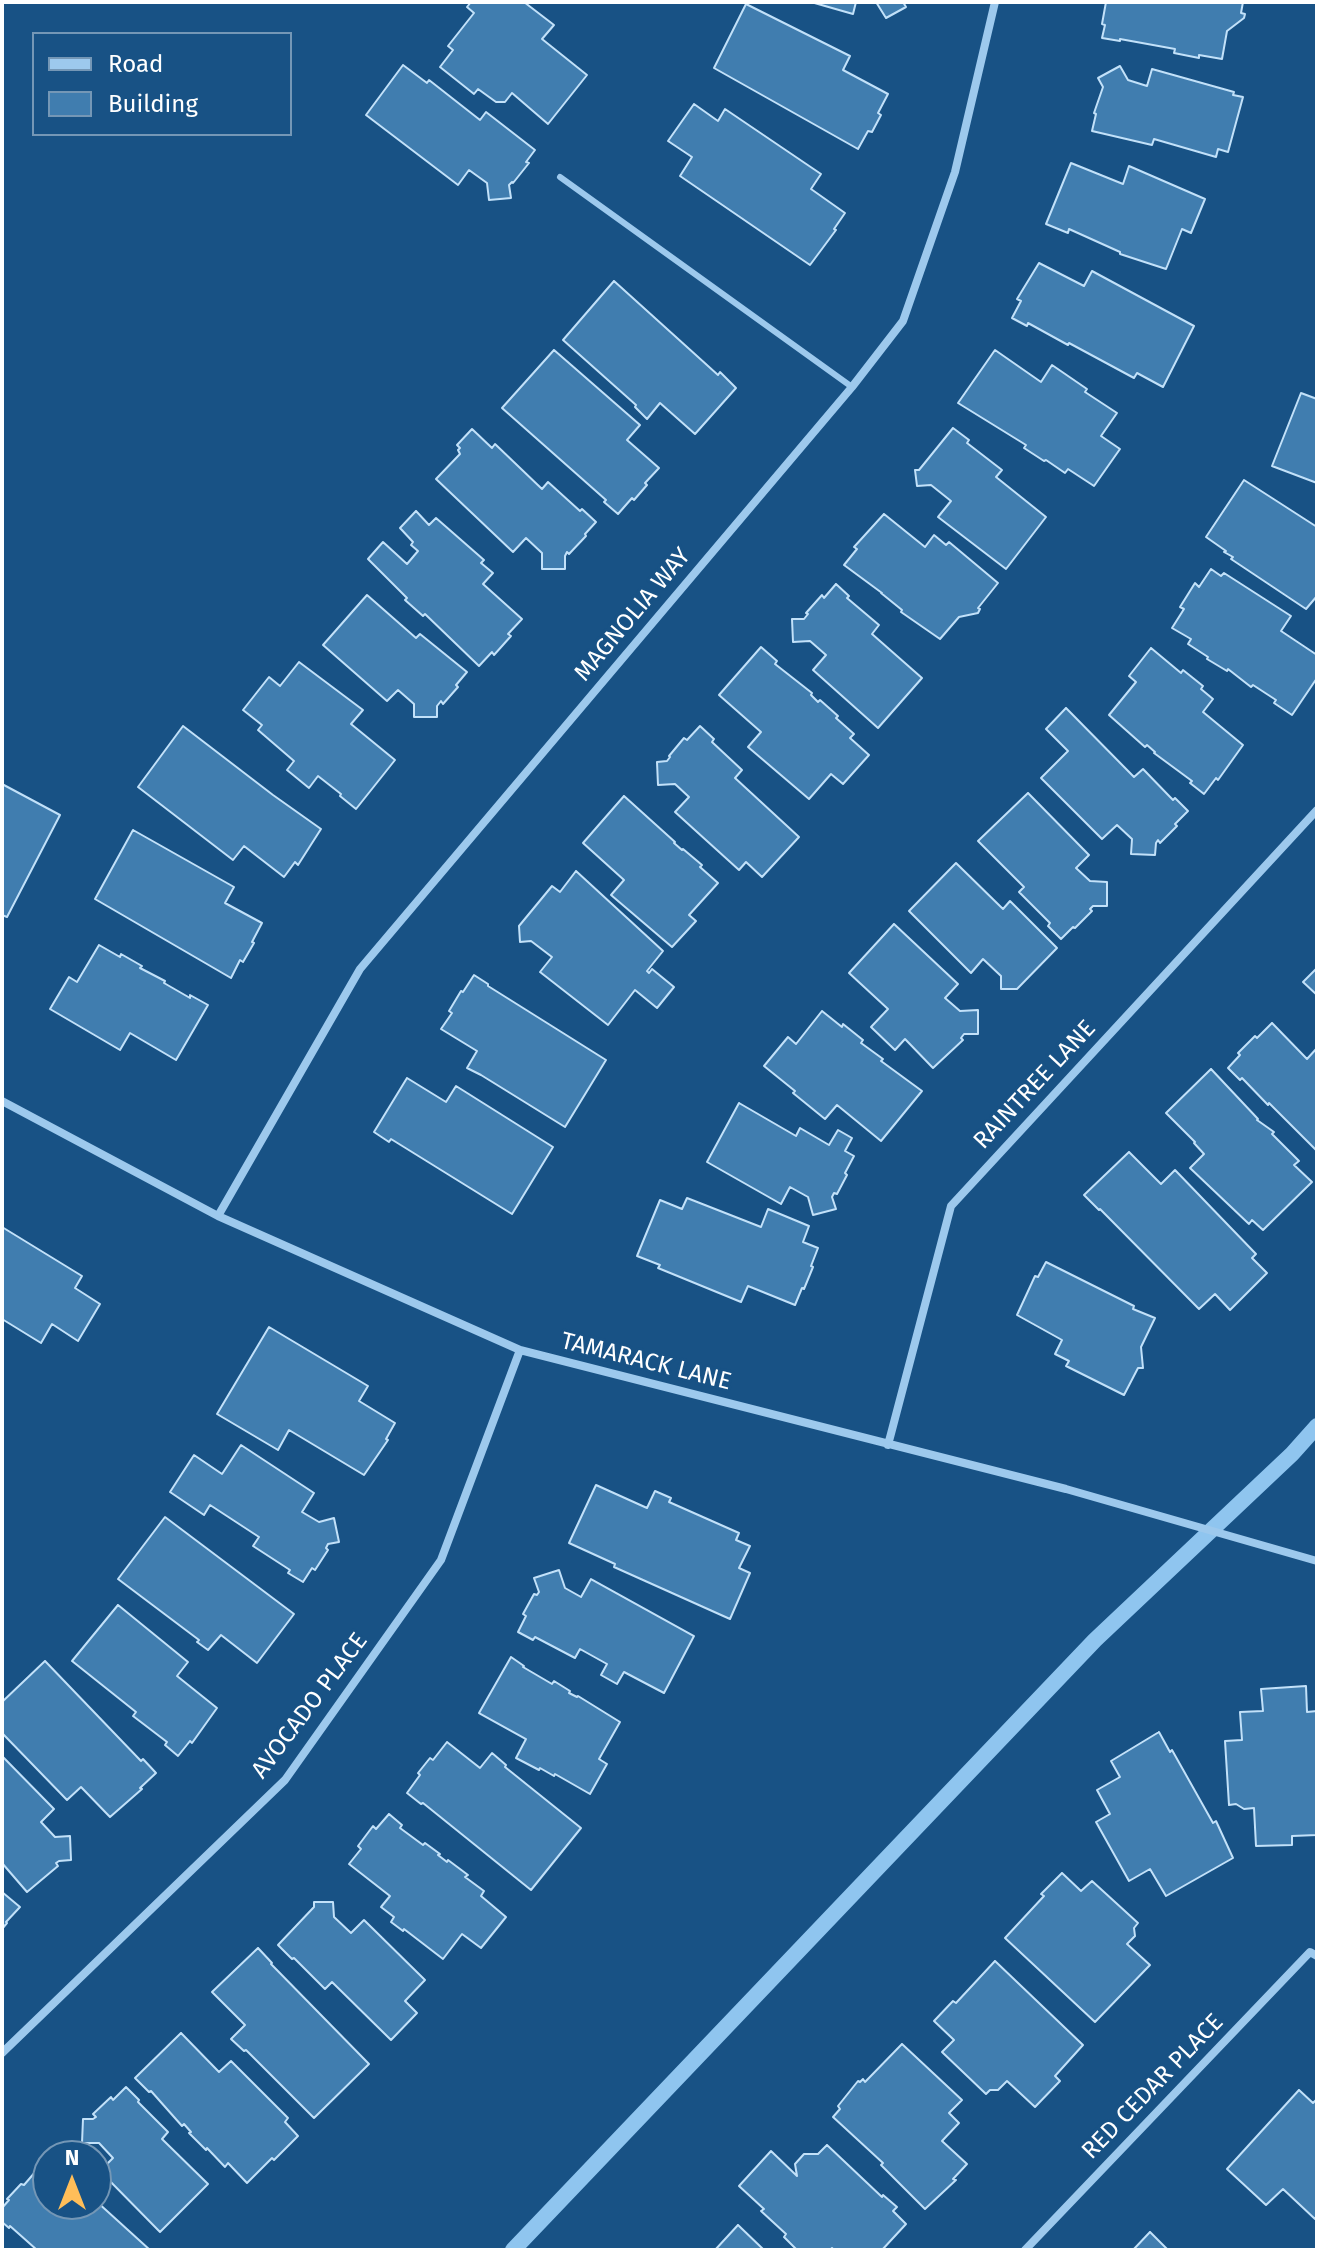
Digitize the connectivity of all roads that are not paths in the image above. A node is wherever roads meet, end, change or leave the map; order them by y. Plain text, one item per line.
1 (995, 2) edge
2 (560, 177) dead end
3 (852, 387) junction
4 (1317, 810) edge
5 (2, 1101) edge
6 (218, 1216) junction
7 (520, 1350) junction
8 (888, 1445) junction
9 (1317, 1561) edge
10 (1313, 1954) edge
11 (2, 2053) edge
12 (1025, 2250) edge

1 - 3 street, MAGNOLIA WAY
2 - 3 lane
3 - 6 street, MAGNOLIA WAY
4 - 8 street, RAINTREE LANE
5 - 6 street, TAMARACK LANE
6 - 7 street, TAMARACK LANE
7 - 8 street, TAMARACK LANE
7 - 11 street, AVOCADO PLACE
8 - 9 street, TAMARACK LANE
10 - 12 street, RED CEDAR PLACE

